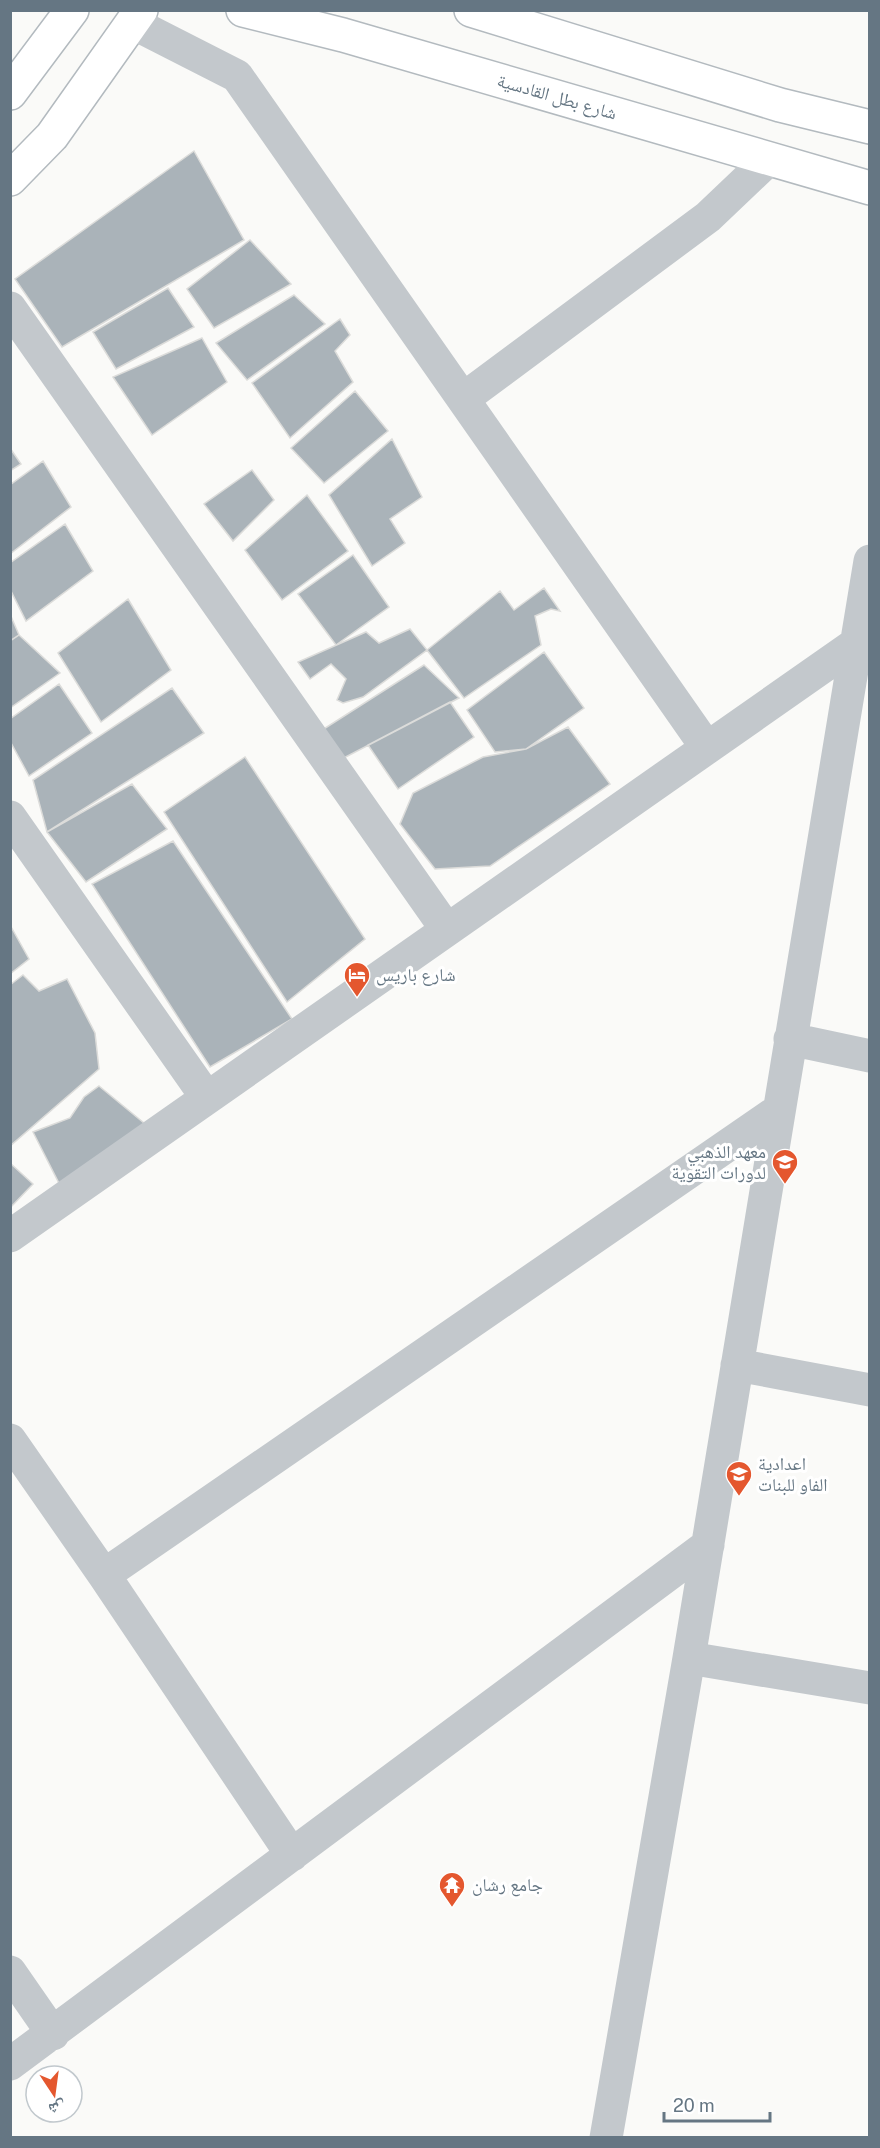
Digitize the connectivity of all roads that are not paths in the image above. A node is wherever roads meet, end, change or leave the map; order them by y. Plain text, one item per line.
1 (72, 10) edge
2 (243, 10) edge
3 (471, 10) edge
4 (137, 17) edge
5 (10, 93) edge
6 (870, 127) edge
7 (769, 159) junction
8 (10, 179) edge
9 (870, 188) edge
10 (10, 309) edge
11 (463, 399) junction
12 (870, 561) edge
13 (854, 645) junction
14 (707, 748) junction
15 (10, 818) edge
16 (447, 930) junction
17 (790, 1039) junction
18 (870, 1056) edge
19 (207, 1098) junction
20 (778, 1110) junction
21 (10, 1236) edge
22 (737, 1365) junction
23 (870, 1389) edge
24 (10, 1440) edge
25 (708, 1545) junction
26 (104, 1575) junction
27 (689, 1658) junction
28 (870, 1688) edge
29 (292, 1855) junction
30 (10, 1972) edge
31 (53, 2034) junction
32 (10, 2064) edge
33 (606, 2138) edge

1 - 5 street
2 - 7 street, شارع بطل القادسية
3 - 6 street
4 - 8 street
4 - 11 street
7 - 9 street, شارع بطل القادسية
7 - 11 street
10 - 16 street
11 - 14 street
12 - 13 street
13 - 14 street
13 - 17 street
14 - 16 street
15 - 19 street
16 - 19 street
17 - 18 street
17 - 20 street
19 - 21 street
20 - 22 street
20 - 26 street
22 - 23 street
22 - 25 street
24 - 26 street
25 - 27 street
25 - 29 street
26 - 29 street
27 - 28 street
27 - 33 street
29 - 31 street
30 - 31 street
31 - 32 street

